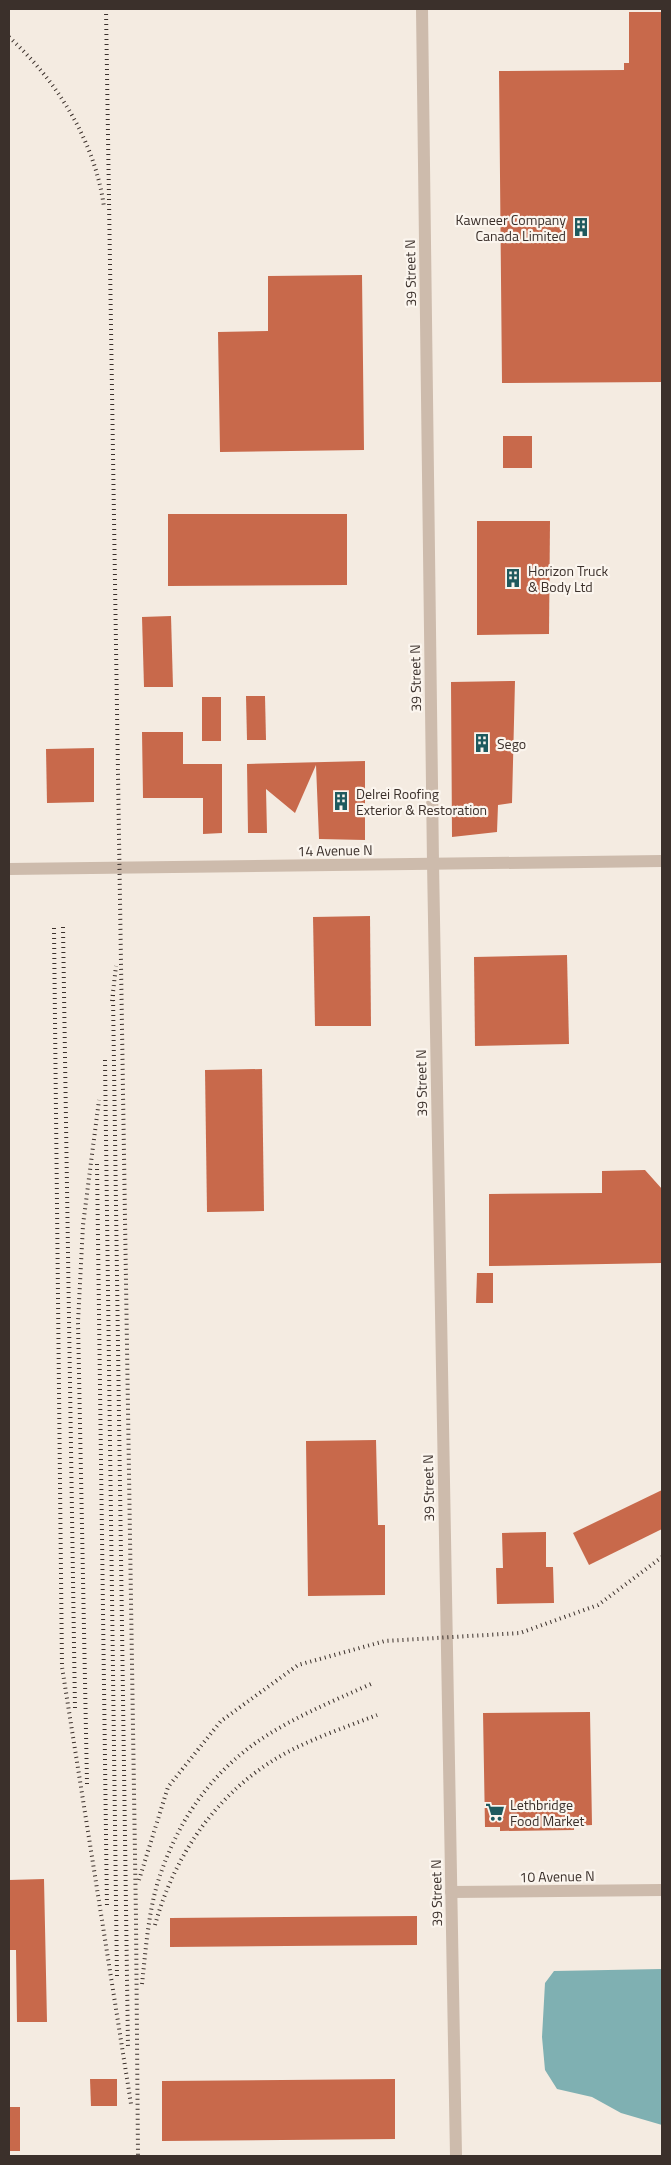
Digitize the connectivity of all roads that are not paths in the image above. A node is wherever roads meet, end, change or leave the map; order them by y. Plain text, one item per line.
1 (422, 9) edge
2 (662, 862) edge
3 (433, 863) junction
4 (9, 870) edge
5 (662, 1890) edge
6 (451, 1892) junction
7 (456, 2156) edge

1 - 3 street, 39 Street N
2 - 3 street, 14 Avenue N
3 - 4 street, 14 Avenue N
3 - 6 street, 39 Street N
5 - 6 street, 10 Avenue N
6 - 7 street, 39 Street N

